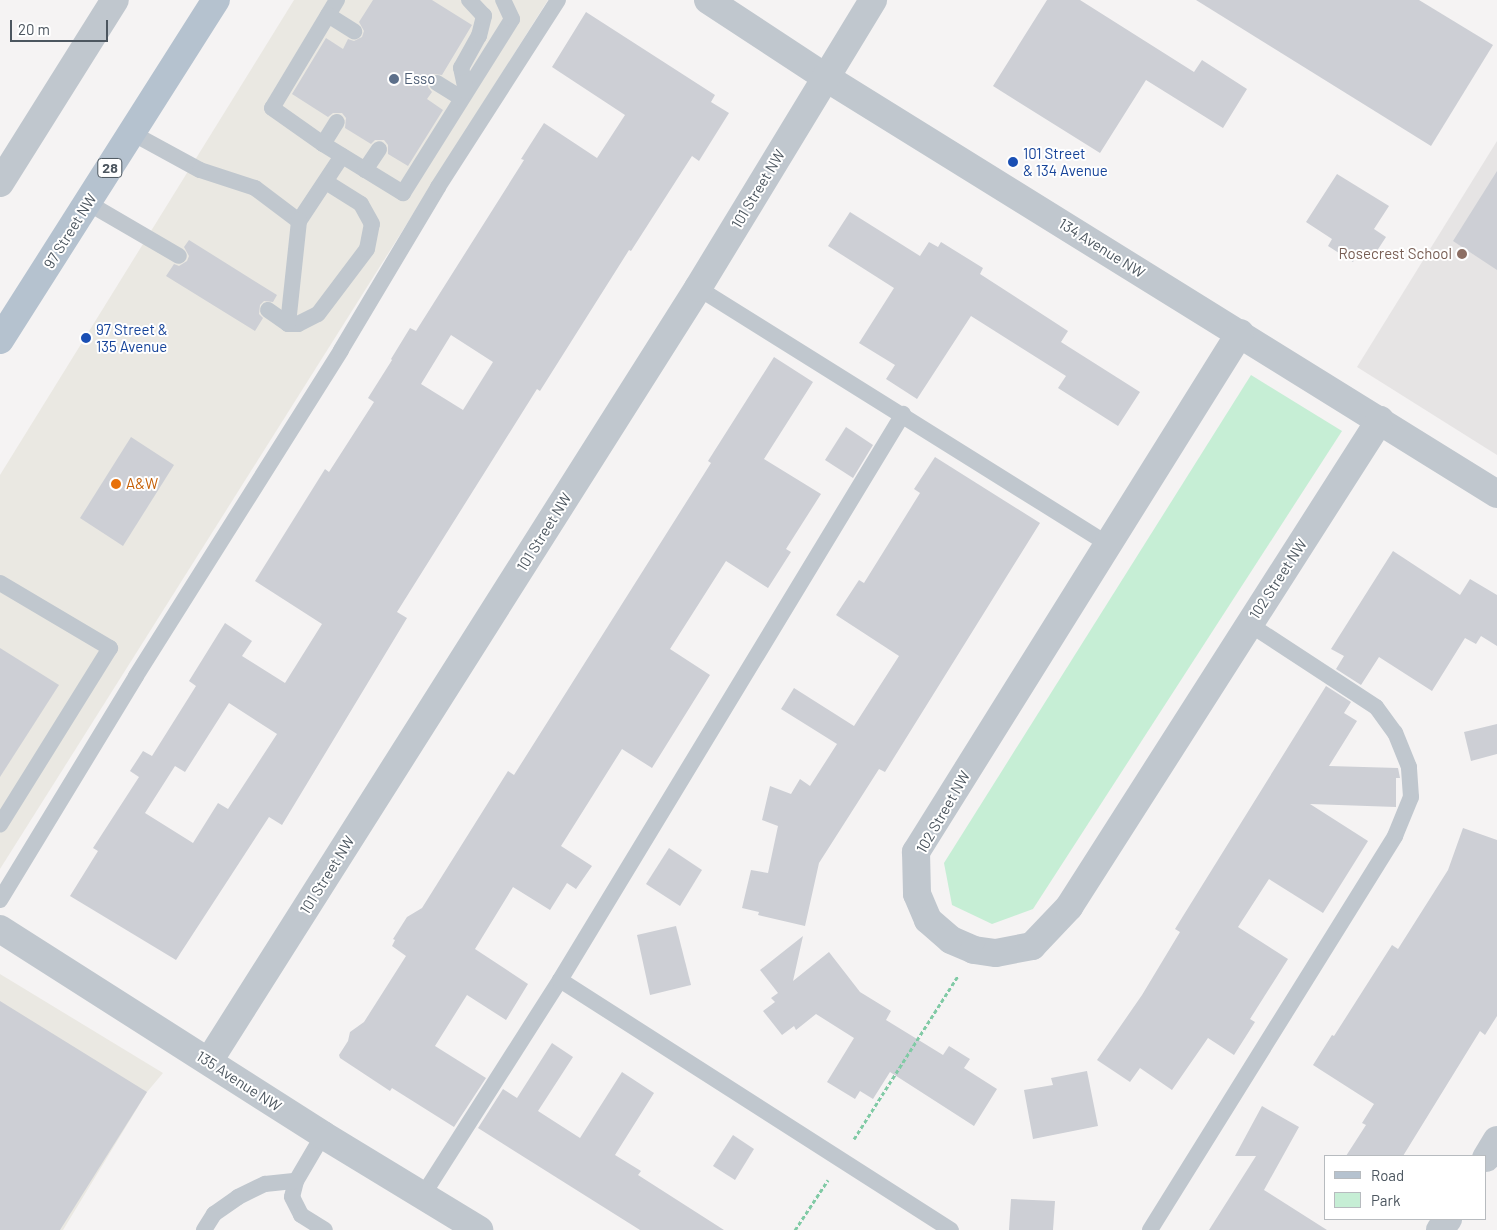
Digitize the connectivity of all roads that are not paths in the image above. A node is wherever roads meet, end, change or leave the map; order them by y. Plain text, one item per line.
1 (115, 0) edge
2 (216, 0) edge
3 (337, 0) edge
4 (469, 0) edge
5 (503, 0) edge
6 (558, 0) edge
7 (708, 0) edge
8 (873, 0) edge
9 (328, 15) junction
10 (354, 31) dead end
11 (825, 78) junction
12 (437, 83) dead end
13 (464, 94) junction
14 (337, 122) dead end
15 (132, 133) junction
16 (324, 144) junction
17 (378, 148) dead end
18 (342, 156) junction
19 (365, 170) junction
20 (326, 182) junction
21 (0, 184) edge
22 (88, 202) junction
23 (299, 221) junction
24 (179, 256) dead end
25 (698, 288) junction
26 (268, 310) dead end
27 (288, 324) junction
28 (1240, 333) junction
29 (2, 345) edge
30 (902, 414) junction
31 (1380, 420) junction
32 (1497, 494) edge
33 (1108, 544) junction
34 (0, 583) edge
35 (1249, 624) junction
36 (0, 825) edge
37 (0, 900) edge
38 (0, 929) edge
39 (560, 980) junction
40 (209, 1062) junction
41 (323, 1135) junction
42 (1497, 1140) edge
43 (1487, 1156) edge
44 (296, 1181) junction
45 (423, 1195) junction
46 (204, 1230) edge
47 (325, 1230) edge
48 (479, 1230) edge
49 (951, 1230) edge
50 (1150, 1230) edge

1 - 21 street
2 - 15 main road, 97 Street NW / 28
3 - 9 lane
4 - 13 lane
5 - 13 lane
6 - 37 lane
7 - 11 street, 134 Avenue NW
8 - 11 street, 101 Street NW
9 - 10 lane
9 - 16 lane
11 - 25 street, 101 Street NW
11 - 28 street, 134 Avenue NW
12 - 13 lane
13 - 19 lane
14 - 16 lane
15 - 22 main road, 97 Street NW / 28
15 - 23 lane
16 - 18 lane
17 - 19 lane
18 - 19 lane
18 - 20 lane
20 - 23 lane
20 - 27 lane
22 - 24 lane
22 - 29 main road, 97 Street NW / 28
23 - 27 lane
25 - 30 lane
25 - 40 street, 101 Street NW
26 - 27 lane
28 - 31 street, 134 Avenue NW
28 - 33 street, 102 Street NW
30 - 33 lane
30 - 39 lane
31 - 32 street, 134 Avenue NW
31 - 35 street, 102 Street NW
33 - 35 street, 102 Street NW
34 - 36 lane
35 - 50 lane
38 - 40 street, 135 Avenue NW
39 - 45 lane
39 - 49 lane
40 - 41 street, 135 Avenue NW
41 - 44 lane
41 - 45 street, 135 Avenue NW
42 - 43 street
44 - 46 lane
44 - 47 lane
45 - 48 street, 135 Avenue NW

